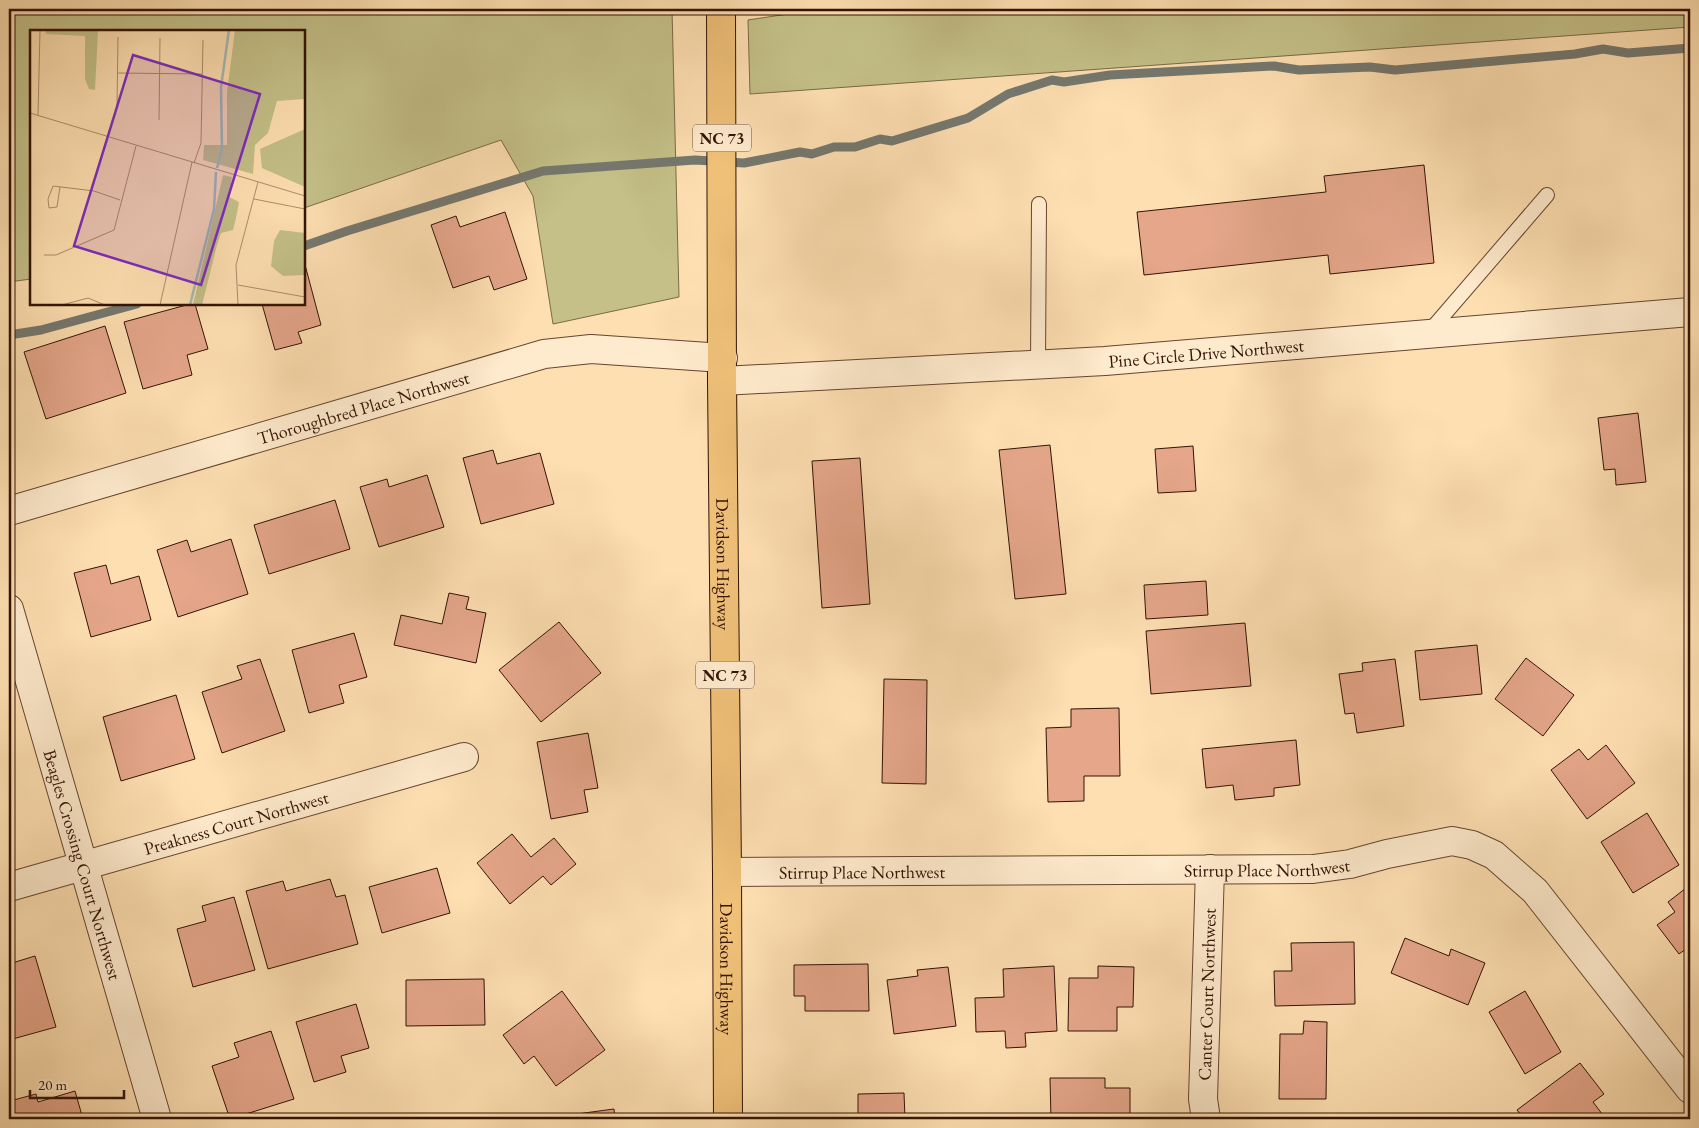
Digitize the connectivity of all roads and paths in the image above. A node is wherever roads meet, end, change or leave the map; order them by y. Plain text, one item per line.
1 (721, 9) edge
2 (1547, 195) dead end
3 (1039, 204) dead end
4 (1690, 312) edge
5 (1427, 334) junction
6 (1038, 364) junction
7 (722, 369) junction
8 (9, 511) edge
9 (9, 609) edge
10 (464, 756) dead end
11 (83, 866) junction
12 (1210, 869) junction
13 (727, 872) junction
14 (9, 887) edge
15 (1690, 1089) edge
16 (157, 1119) edge
17 (728, 1119) edge
18 (1206, 1119) edge

1 - 7 main road, Davidson Highway / NC 73
2 - 5 lane
3 - 6 lane
4 - 5 street, Pine Circle Drive Northwest
5 - 6 street, Pine Circle Drive Northwest
6 - 7 street, Pine Circle Drive Northwest
7 - 8 street, Thoroughbred Place Northwest
7 - 13 main road, Davidson Highway / NC 73
9 - 11 street, Beagles Crossing Court Northwest
10 - 11 street, Preakness Court Northwest
11 - 14 street, Preakness Court Northwest
11 - 16 street, Beagles Crossing Court Northwest
12 - 13 street, Stirrup Place Northwest
12 - 15 street, Stirrup Place Northwest
12 - 18 street, Canter Court Northwest
13 - 17 main road, Davidson Highway / NC 73

